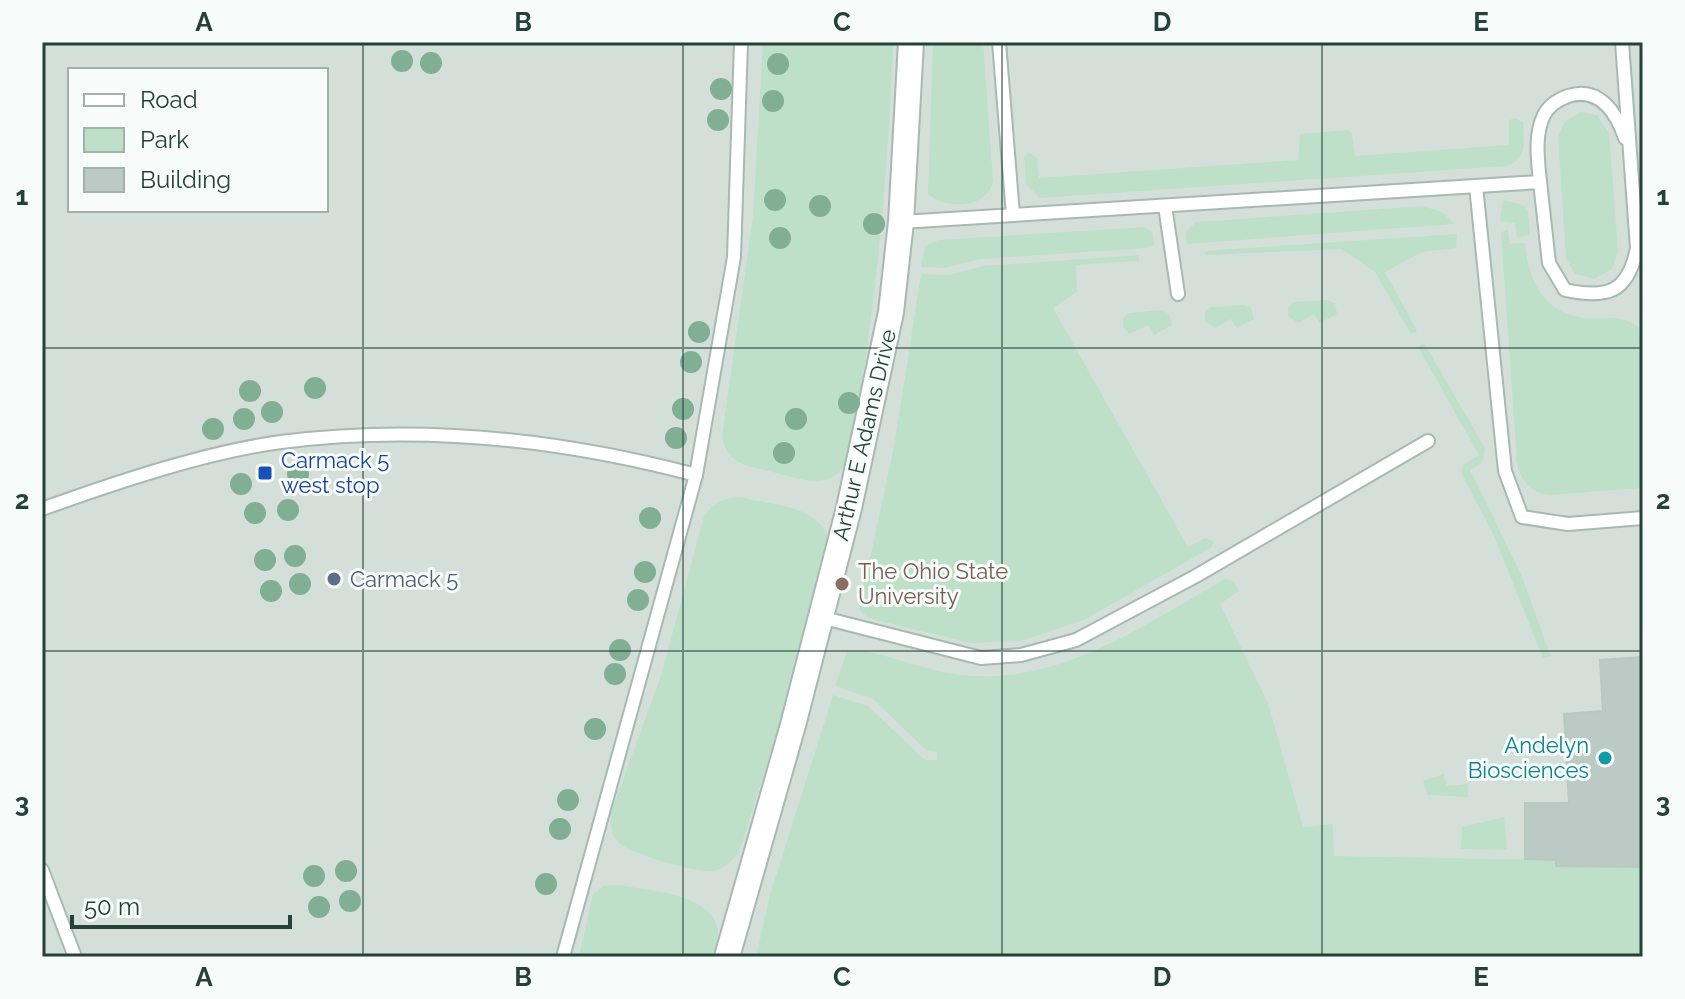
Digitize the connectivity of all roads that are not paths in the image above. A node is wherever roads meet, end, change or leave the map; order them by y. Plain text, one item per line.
1 (741, 42) edge
2 (911, 42) edge
3 (999, 42) edge
4 (1622, 42) edge
5 (1630, 152) junction
6 (1540, 182) junction
7 (1476, 186) junction
8 (1165, 206) junction
9 (1013, 215) junction
10 (901, 222) junction
11 (1178, 294) dead end
12 (1428, 441) dead end
13 (696, 475) junction
14 (42, 509) edge
15 (1643, 518) edge
16 (820, 617) junction
17 (42, 870) edge
18 (75, 957) edge
19 (563, 957) edge
20 (727, 957) edge

1 - 13 lane
2 - 10 street, Arthur E Adams Drive
3 - 9 lane
4 - 5 lane
5 - 6 lane
5 - 6 lane
6 - 7 lane
7 - 8 lane
7 - 15 lane
8 - 9 lane
8 - 11 lane
9 - 10 lane
10 - 16 street, Arthur E Adams Drive
12 - 16 lane
13 - 14 lane
13 - 19 lane
16 - 20 street, Arthur E Adams Drive
17 - 18 lane

